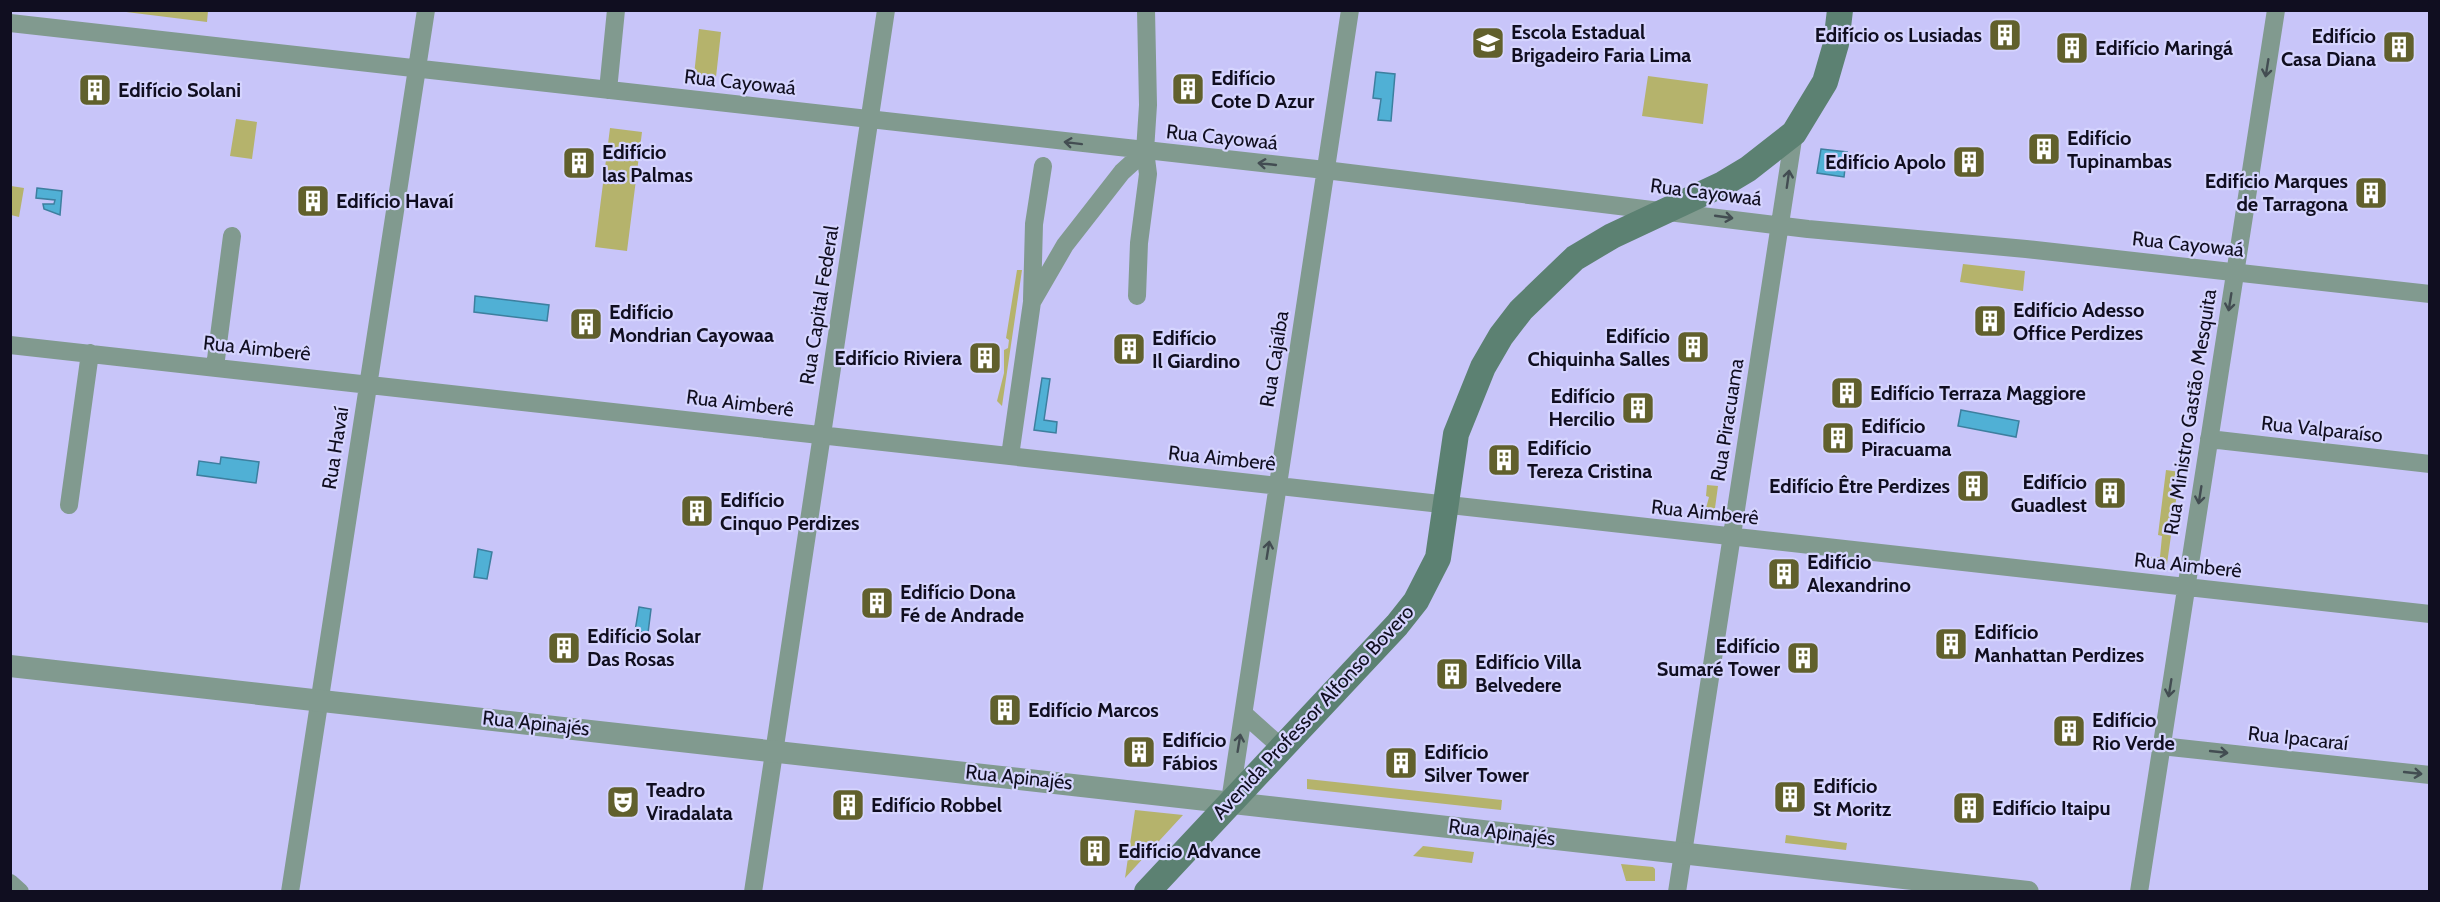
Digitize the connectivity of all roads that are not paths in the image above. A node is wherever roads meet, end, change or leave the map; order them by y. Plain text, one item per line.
1 (426, 10) edge
2 (616, 10) edge
3 (886, 10) edge
4 (1146, 10) edge
5 (1350, 10) edge
6 (1840, 10) edge
7 (2276, 10) edge
8 (10, 23) edge
9 (417, 69) junction
10 (608, 90) junction
11 (870, 119) junction
12 (1794, 133) junction
13 (1144, 151) junction
14 (1043, 166) dead end
15 (1325, 170) junction
16 (1667, 210) junction
17 (1781, 225) junction
18 (232, 236) dead end
19 (2235, 272) junction
20 (2430, 294) edge
21 (1137, 296) dead end
22 (1032, 302) junction
23 (10, 345) edge
24 (90, 353) junction
25 (215, 367) junction
26 (368, 383) junction
27 (822, 435) junction
28 (2209, 439) junction
29 (1010, 456) junction
30 (2430, 464) edge
31 (1278, 486) junction
32 (69, 504) dead end
33 (1446, 506) junction
34 (1731, 537) junction
35 (2185, 587) junction
36 (2430, 614) edge
37 (10, 666) edge
38 (320, 700) junction
39 (1244, 714) junction
40 (2161, 746) junction
41 (1281, 747) junction
42 (773, 750) junction
43 (2430, 775) edge
44 (1230, 801) junction
45 (1685, 853) junction
46 (10, 883) edge
47 (20, 891) edge
48 (290, 891) edge
49 (753, 891) edge
50 (1147, 891) edge
51 (1677, 891) edge
52 (2028, 891) edge
53 (2139, 891) edge

1 - 9 street, Rua Havaí
2 - 10 street
3 - 11 street, Rua Capital Federal
4 - 13 street
5 - 15 street, Rua Cajaíba
6 - 12 main road, Avenida Professor Alfonso Bovero
7 -> 19 street, Rua Ministro Gastão Mesquita
8 - 9 street, Rua Cayowaá
9 - 10 street, Rua Cayowaá
9 - 26 street, Rua Havaí
10 - 11 street, Rua Cayowaá
13 -> 11 street, Rua Cayowaá
11 - 27 street, Rua Capital Federal
12 - 16 main road, Avenida Professor Alfonso Bovero
17 -> 12 street, Rua Piracuama
15 -> 13 street, Rua Cayowaá
13 - 21 street
13 - 22 street
14 - 22 street
15 - 16 street, Rua Cayowaá
15 - 31 street, Rua Cajaíba
16 -> 17 street, Rua Cayowaá
16 - 33 main road, Avenida Professor Alfonso Bovero
17 - 19 street, Rua Cayowaá
17 - 34 street, Rua Piracuama
18 - 25 street
19 - 20 street, Rua Cayowaá
19 -> 28 street, Rua Ministro Gastão Mesquita
22 - 29 street
23 - 24 street, Rua Aimberê
24 - 25 street, Rua Aimberê
24 - 32 street
25 - 26 street, Rua Aimberê
26 - 27 street, Rua Aimberê
26 - 38 street, Rua Havaí
27 - 29 street, Rua Aimberê
27 - 42 street, Rua Capital Federal
28 - 30 street, Rua Valparaíso
28 -> 35 street, Rua Ministro Gastão Mesquita
29 - 31 street, Rua Aimberê
31 - 33 street, Rua Aimberê
39 -> 31 street, Rua Cajaíba
33 - 34 street, Rua Aimberê
33 - 41 main road, Avenida Professor Alfonso Bovero
34 - 35 street, Rua Aimberê
34 - 45 street, Rua Piracuama
35 - 36 street, Rua Aimberê
35 -> 40 street, Rua Ministro Gastão Mesquita
37 - 38 street, Rua Apinajés
38 - 42 street, Rua Apinajés
38 - 48 street, Rua Havaí
39 - 41 street
44 -> 39 street, Rua Cajaíba
40 -> 43 street, Rua Ipacaraí
40 - 53 street, Rua Ministro Gastão Mesquita
41 - 44 main road, Avenida Professor Alfonso Bovero
42 - 44 street, Rua Apinajés
42 - 49 street, Rua Capital Federal
44 - 45 street, Rua Apinajés
44 - 50 main road, Avenida Professor Alfonso Bovero
45 - 51 street, Rua Piracuama
45 - 52 street, Rua Apinajés
46 - 47 street

